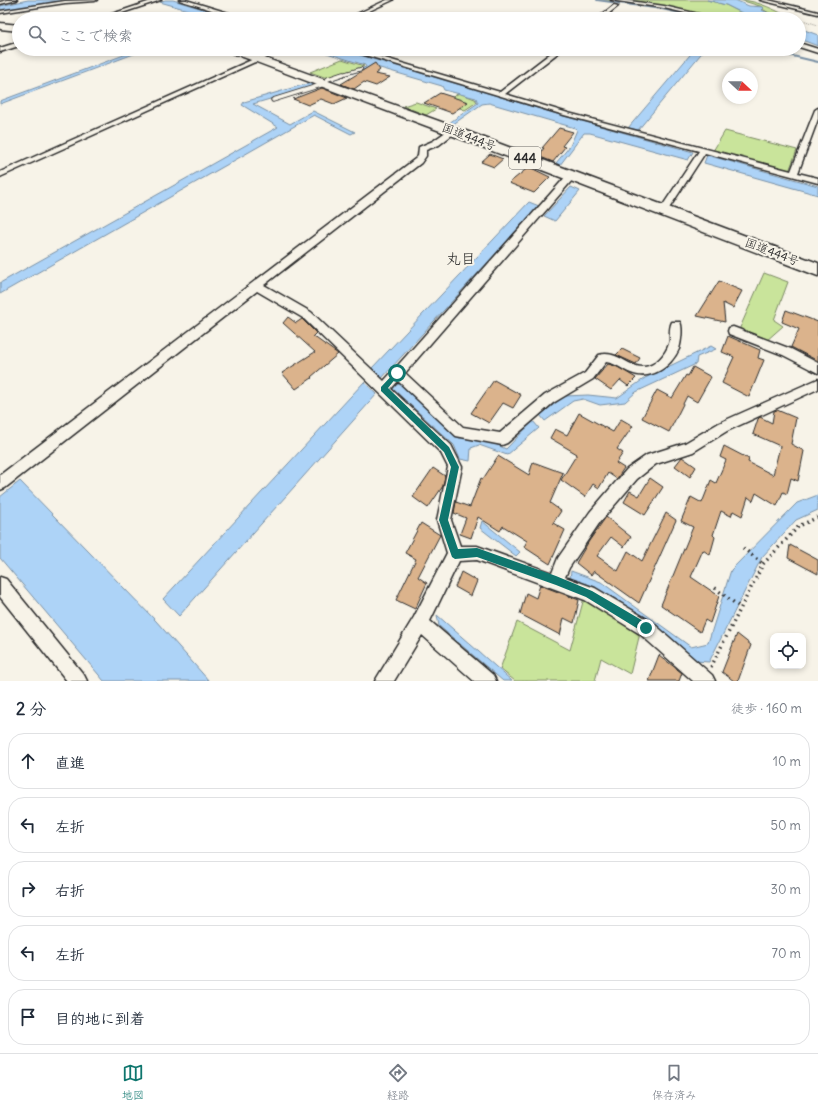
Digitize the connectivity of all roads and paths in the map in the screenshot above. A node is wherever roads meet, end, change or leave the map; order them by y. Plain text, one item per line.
1 (16, 0) edge
2 (95, 0) edge
3 (159, 0) edge
4 (181, 0) edge
5 (391, 0) edge
6 (613, 0) edge
7 (762, 0) edge
8 (0, 3) edge
9 (616, 6) dead end
10 (0, 12) edge
11 (121, 12) edge
12 (222, 12) edge
13 (364, 12) edge
14 (608, 12) edge
15 (686, 12) edge
16 (818, 13) edge
17 (0, 26) edge
18 (12, 27) edge
19 (12, 46) edge
20 (806, 47) edge
21 (0, 50) edge
22 (818, 51) edge
23 (251, 56) edge
24 (266, 56) edge
25 (371, 56) edge
26 (551, 56) edge
27 (259, 59) junction
28 (361, 69) dead end
29 (323, 83) junction
30 (500, 95) junction
31 (273, 100) dead end
32 (818, 110) edge
33 (454, 131) junction
34 (703, 150) junction
35 (0, 174) edge
36 (794, 174) junction
37 (571, 176) junction
38 (818, 181) edge
39 (663, 211) junction
40 (818, 270) edge
41 (257, 286) junction
42 (676, 325) dead end
43 (733, 331) dead end
44 (818, 368) edge
45 (397, 373) junction
46 (818, 384) edge
47 (384, 389) junction
48 (0, 483) edge
49 (818, 517) edge
50 (743, 548) dead end
51 (455, 554) junction
52 (763, 564) junction
53 (556, 581) junction
54 (0, 585) edge
55 (715, 588) dead end
56 (741, 608) junction
57 (420, 623) junction
58 (78, 681) edge
59 (384, 681) edge
60 (487, 681) edge
61 (705, 681) edge

1 - 8 street
2 - 10 street
3 - 11 street
4 - 12 street
5 - 13 street
6 - 15 street
7 - 16 street
9 - 14 street
17 - 18 highway
19 - 21 street
20 - 22 street
23 - 27 highway, 国道444号 / 444
24 - 27 street
25 - 30 street
26 - 30 street
27 - 29 highway, 国道444号 / 444
27 - 35 street
28 - 29 lane
29 - 31 lane
29 - 33 highway, 国道444号 / 444
30 - 34 street
32 - 36 street
33 - 37 highway, 国道444号 / 444
33 - 41 street
34 - 36 street
34 - 39 street
36 - 38 street
37 - 39 highway, 国道444号 / 444
37 - 45 street
39 - 40 highway, 国道444号 / 444
41 - 47 street
41 - 48 street
42 - 45 street
43 - 44 street
45 - 47 street
46 - 53 street
47 - 51 street
49 - 52 path
50 - 52 path
51 - 53 street
51 - 57 street
52 - 56 path
53 - 61 street
54 - 58 street
55 - 56 path
56 - 61 path
57 - 59 street
57 - 60 street

